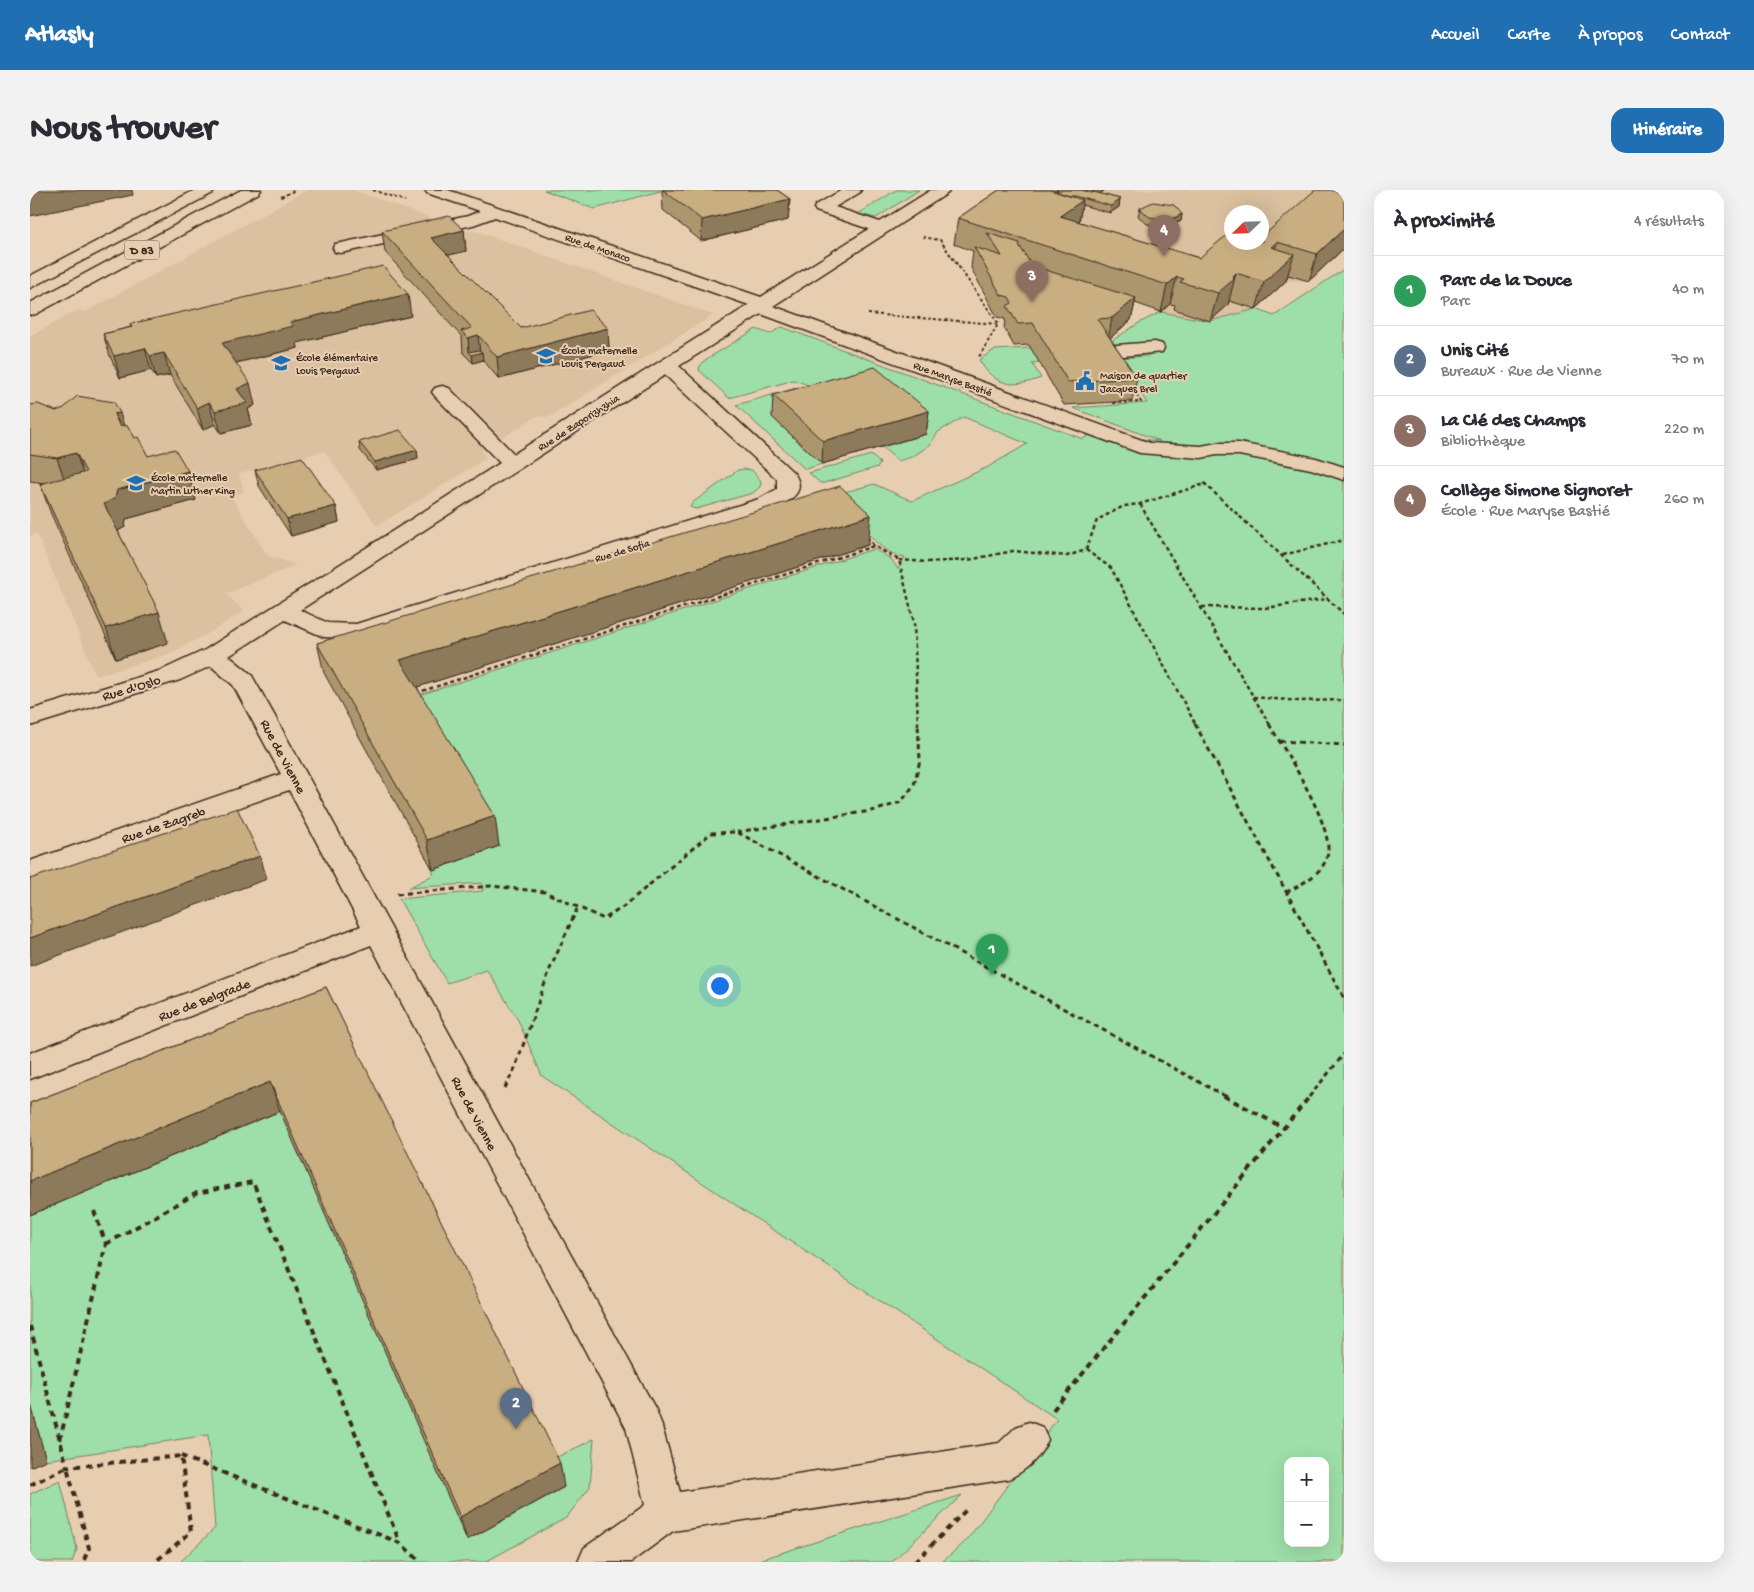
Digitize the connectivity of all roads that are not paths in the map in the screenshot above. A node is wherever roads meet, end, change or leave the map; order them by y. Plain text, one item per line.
1 (207, 190) edge
2 (254, 190) edge
3 (854, 190) edge
4 (942, 190) edge
5 (441, 191) edge
6 (500, 213) junction
7 (882, 228) junction
8 (341, 248) dead end
9 (30, 284) edge
10 (761, 306) junction
11 (30, 310) edge
12 (1156, 348) dead end
13 (1104, 352) edge
14 (667, 366) junction
15 (442, 392) dead end
16 (513, 464) junction
17 (1344, 474) edge
18 (283, 610) junction
19 (213, 655) junction
20 (38, 715) edge
21 (295, 778) junction
22 (30, 870) edge
23 (378, 931) junction
24 (30, 1066) edge
25 (1029, 1440) road end
26 (666, 1513) junction
27 (598, 1562) edge

1 - 9 street, D 83
2 - 11 street, D 83
3 - 7 street
4 - 7 street, Rue de Zaporizhzhia
5 - 6 street, Rue de Monaco
6 - 8 street
6 - 10 street, Rue de Monaco
7 - 10 street, Rue de Zaporizhzhia
10 - 14 street, Rue de Zaporizhzhia
10 - 17 street, Rue Maryse Bastié
12 - 13 street
14 - 16 street, Rue de Zaporizhzhia
14 - 18 street, Rue de Sofia
15 - 16 street
16 - 18 street, Rue de Zaporizhzhia
18 - 19 street, Rue de Zaporizhzhia
19 - 20 street, Rue d'Oslo
19 - 21 street, Rue de Vienne
21 - 22 street, Rue de Zagreb
21 - 23 street, Rue de Vienne
23 - 24 street, Rue de Belgrade
23 - 26 street, Rue de Vienne
25 - 26 street
26 - 27 street

